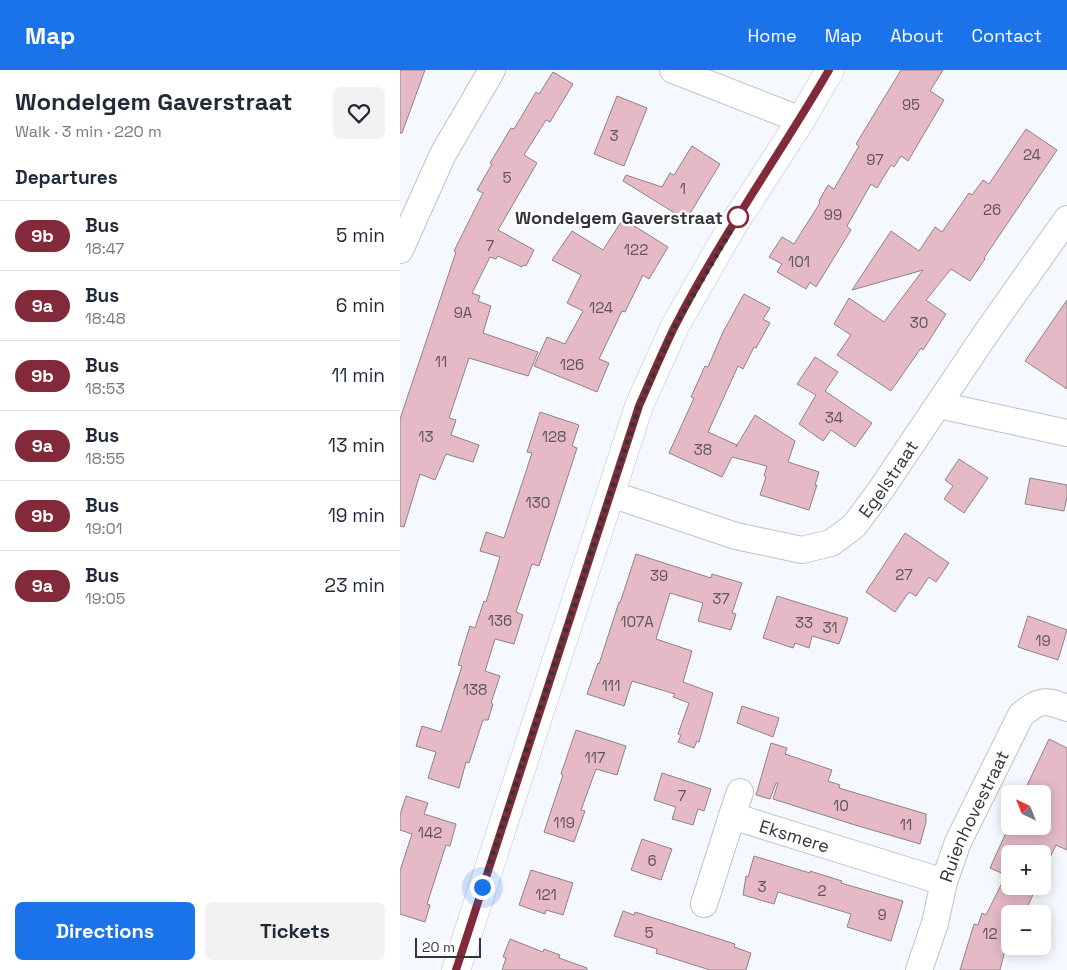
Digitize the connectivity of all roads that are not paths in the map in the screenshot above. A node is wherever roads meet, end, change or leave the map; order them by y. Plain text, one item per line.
1 (492, 70) edge
2 (673, 70) edge
3 (830, 70) edge
4 (800, 120) junction
5 (1067, 219) edge
6 (400, 250) edge
7 (938, 405) junction
8 (1067, 432) edge
9 (611, 494) junction
10 (1067, 708) edge
11 (740, 792) dead end
12 (732, 816) junction
13 (944, 882) junction
14 (704, 904) dead end
15 (456, 970) edge
16 (919, 970) edge

1 - 6 street
2 - 4 street
3 - 4 street
4 - 9 street
5 - 7 street, Egelstraat
7 - 8 street
7 - 9 street, Egelstraat
9 - 15 street
10 - 13 street, Ruienhovestraat
11 - 12 street
12 - 13 street, Eksmere
12 - 14 street
13 - 16 street, Ruienhovestraat

